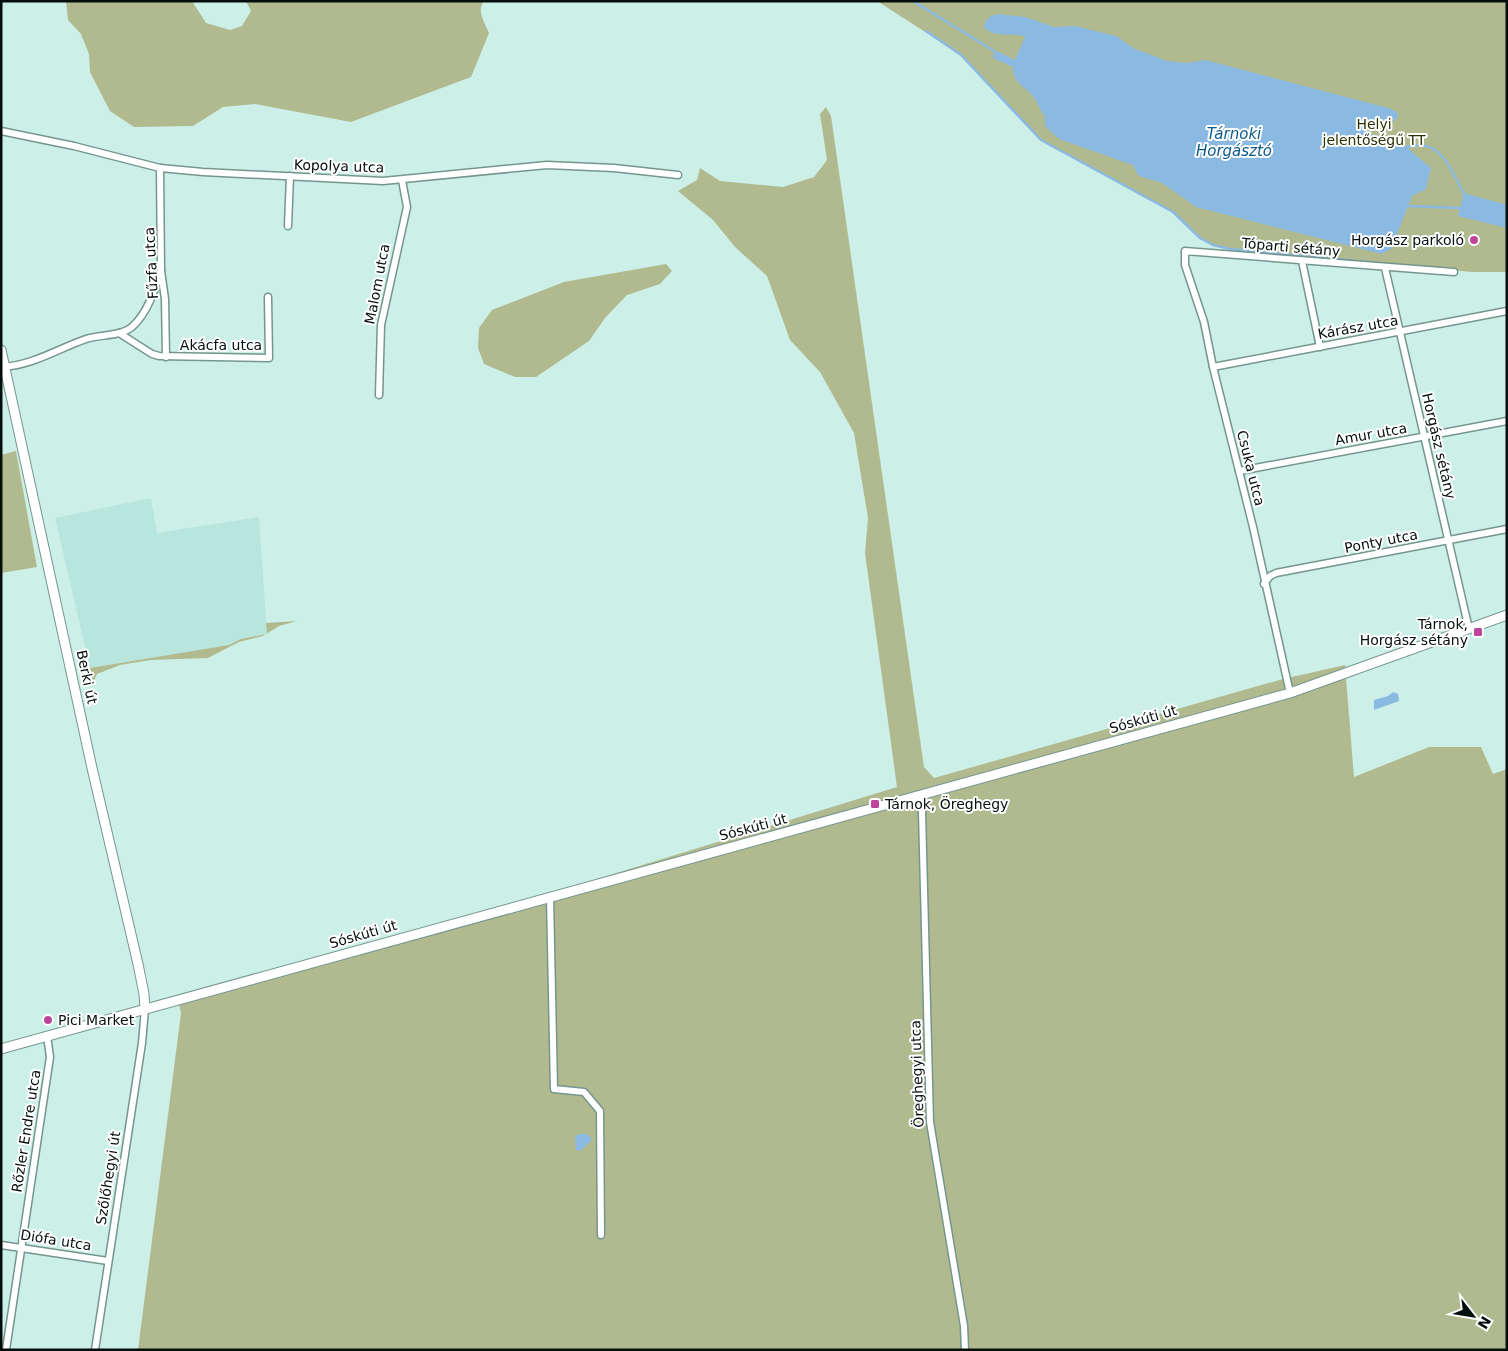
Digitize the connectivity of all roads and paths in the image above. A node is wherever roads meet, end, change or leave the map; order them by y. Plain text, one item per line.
1 (1, 131) edge
2 (160, 168) junction
3 (678, 175) dead end
4 (290, 176) junction
5 (402, 180) junction
6 (288, 226) dead end
7 (1185, 251) joint
8 (1302, 261) junction
9 (1385, 268) junction
10 (161, 271) junction
11 (1454, 272) dead end
12 (268, 297) dead end
13 (1507, 311) edge
14 (1400, 332) junction
15 (119, 333) junction
16 (1320, 347) junction
17 (1, 350) edge
18 (166, 357) junction
19 (3, 367) edge
20 (1213, 367) junction
21 (379, 395) dead end
22 (1507, 421) edge
23 (1425, 437) junction
24 (1239, 471) junction
25 (1507, 529) edge
26 (1449, 540) junction
27 (1264, 584) junction
28 (1507, 615) edge
29 (1469, 629) junction
30 (1290, 693) junction
31 (920, 795) junction
32 (550, 897) junction
33 (145, 1009) junction
34 (48, 1036) junction
35 (1, 1048) edge
36 (601, 1235) dead end
37 (1, 1245) edge
38 (20, 1248) junction
39 (108, 1261) junction
40 (6, 1350) edge
41 (95, 1350) edge
42 (965, 1350) edge

1 - 2 street, Kopolya utca
2 - 4 street, Kopolya utca
2 - 10 street, Fűzfa utca
3 - 5 street, Kopolya utca
4 - 5 street, Kopolya utca
4 - 6 street
5 - 21 street, Malom utca
7 - 8 street, Tóparti sétány
7 - 20 street, Csuka utca
8 - 9 street, Tóparti sétány
8 - 16 street
9 - 11 street, Tóparti sétány
9 - 14 street, Horgász sétány
10 - 15 street
10 - 18 street, Fűzfa utca
12 - 18 street, Akácfa utca
13 - 14 street, Kárász utca
14 - 16 street, Kárász utca
14 - 23 street, Horgász sétány
15 - 18 street, Akácfa utca
15 - 19 street
16 - 20 street, Kárász utca
17 - 19 main road, Berki út
19 - 33 main road, Berki út
20 - 24 street, Csuka utca
22 - 23 street, Amur utca
23 - 24 street, Amur utca
23 - 26 street, Horgász sétány
24 - 27 street, Csuka utca
25 - 26 street, Ponty utca
26 - 27 street, Ponty utca
26 - 29 street, Horgász sétány
27 - 30 street, Csuka utca
28 - 29 main road, Sóskúti út
29 - 30 main road, Sóskúti út
30 - 31 main road, Sóskúti út
31 - 32 main road, Sóskúti út
31 - 42 street, Öreghegyi utca
32 - 33 main road, Sóskúti út
32 - 36 street
33 - 34 main road, Sóskúti út
33 - 39 street, Szőlőhegyi út
34 - 35 main road, Sóskúti út
34 - 38 street, Rőzler Endre utca
37 - 38 street, Diófa utca
38 - 39 street, Diófa utca
38 - 40 street, Rőzler Endre utca
39 - 41 street, Szőlőhegyi út

